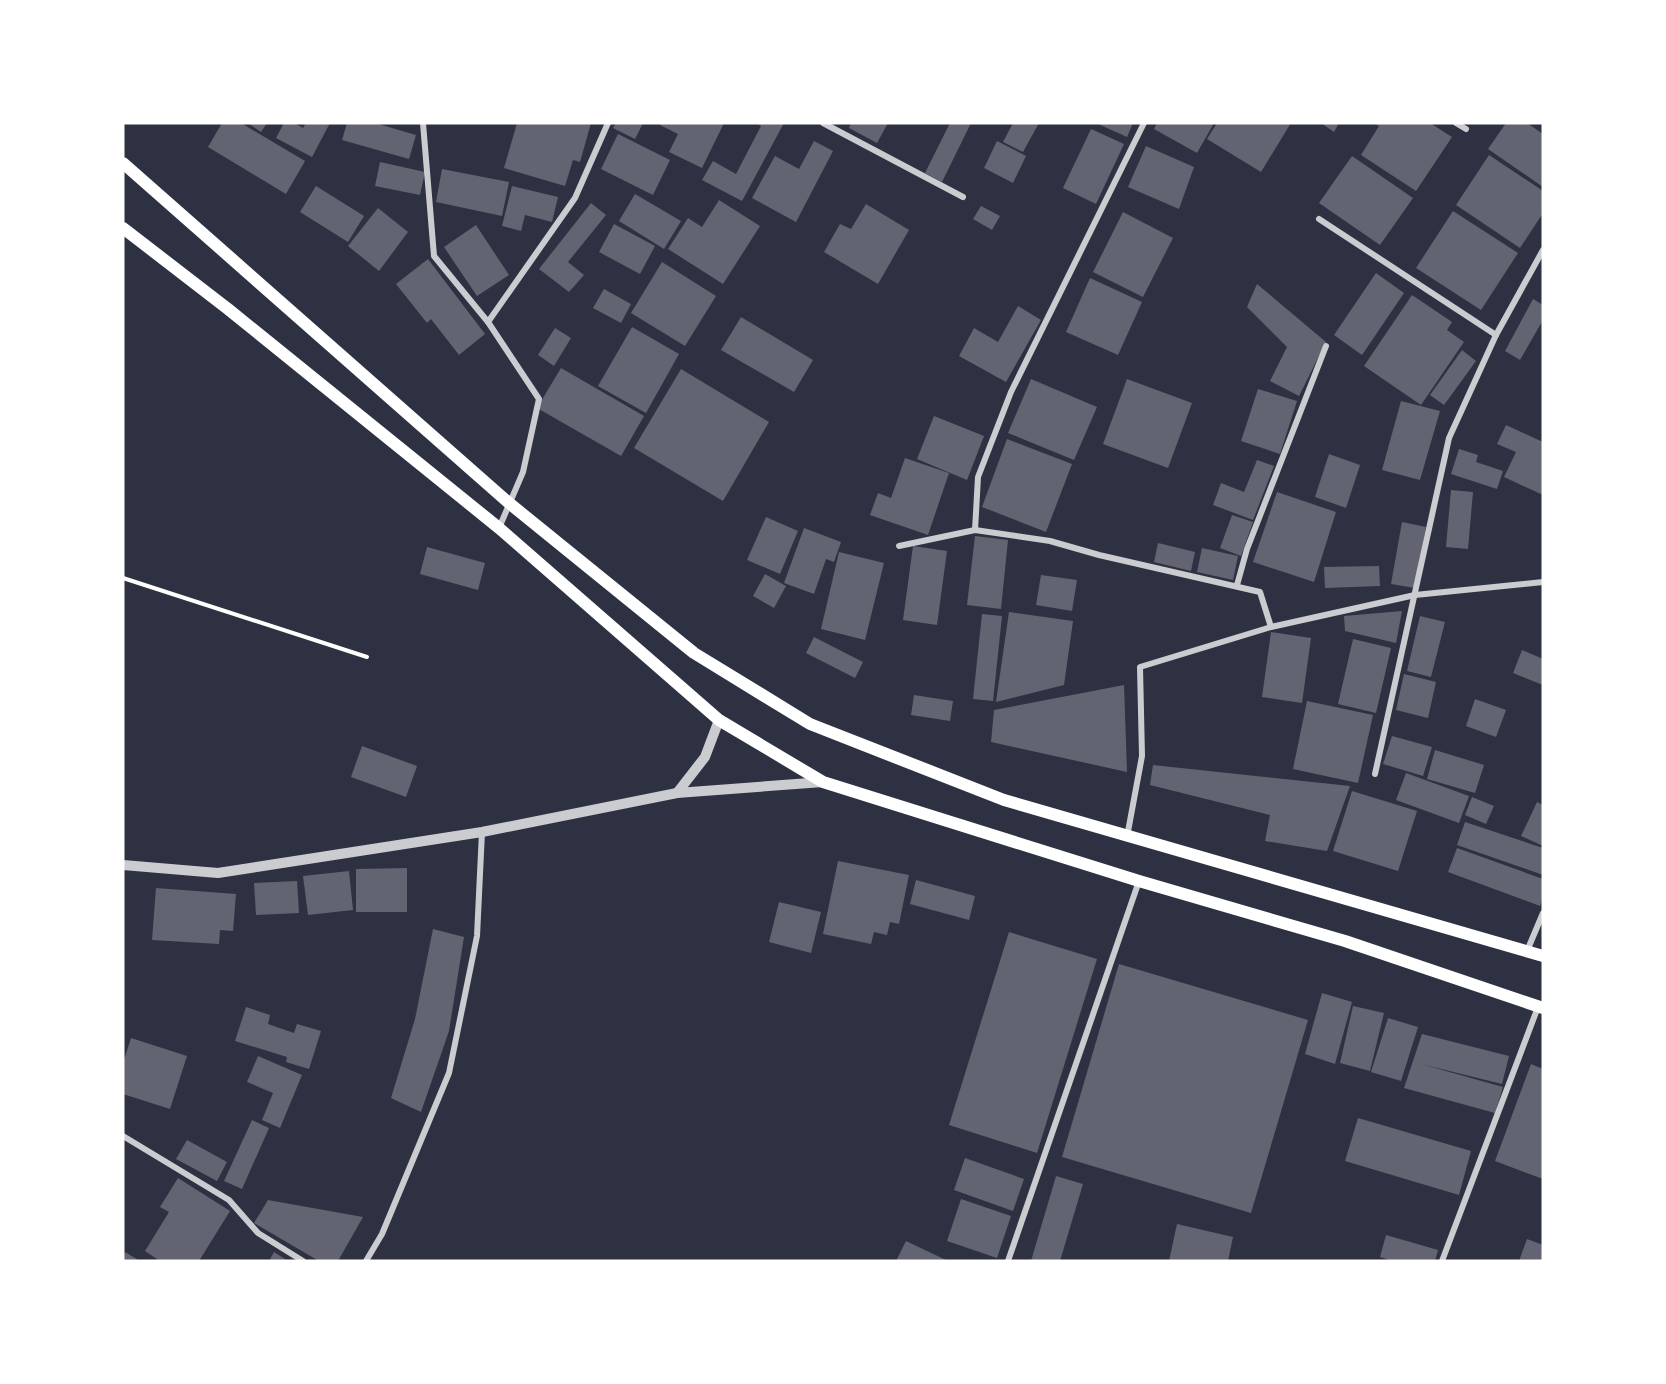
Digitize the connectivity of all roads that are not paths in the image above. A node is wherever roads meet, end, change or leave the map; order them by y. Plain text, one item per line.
1 (423, 123) edge
2 (608, 123) edge
3 (823, 123) edge
4 (1144, 123) edge
5 (1456, 123) edge
6 (1466, 129) dead end
7 (123, 164) edge
8 (963, 197) dead end
9 (1319, 219) dead end
10 (123, 228) edge
11 (1543, 250) edge
12 (488, 322) junction
13 (1496, 335) junction
14 (1326, 346) dead end
15 (509, 503) junction
16 (499, 528) junction
17 (975, 530) junction
18 (899, 546) dead end
19 (1543, 582) edge
20 (1237, 585) junction
21 (1416, 595) junction
22 (1271, 627) junction
23 (719, 720) junction
24 (1375, 774) dead end
25 (823, 782) junction
26 (676, 793) junction
27 (482, 832) junction
28 (1127, 837) junction
29 (123, 865) edge
30 (1139, 882) junction
31 (1543, 913) edge
32 (1527, 951) junction
33 (1543, 956) edge
34 (1541, 1007) edge
35 (123, 1136) edge
36 (303, 1261) edge
37 (366, 1261) edge
38 (1008, 1261) edge
39 (1442, 1261) edge

1 - 12 street
2 - 12 street
3 - 8 street
4 - 17 street
5 - 6 street
7 - 15 main road
9 - 13 street
10 - 16 main road
11 - 13 street
12 - 15 street
13 - 21 street
14 - 20 street
15 - 16 street
15 - 28 main road
16 - 23 main road
17 - 18 street
17 - 20 street
19 - 21 street
20 - 22 street
21 - 22 street
21 - 24 street
22 - 28 street
23 - 25 main road
23 - 26 street
25 - 26 street
25 - 30 main road
26 - 27 street
27 - 29 street
27 - 37 street
28 - 32 main road
30 - 34 main road
30 - 38 street
31 - 32 street
32 - 33 main road
34 - 39 street
35 - 36 street

